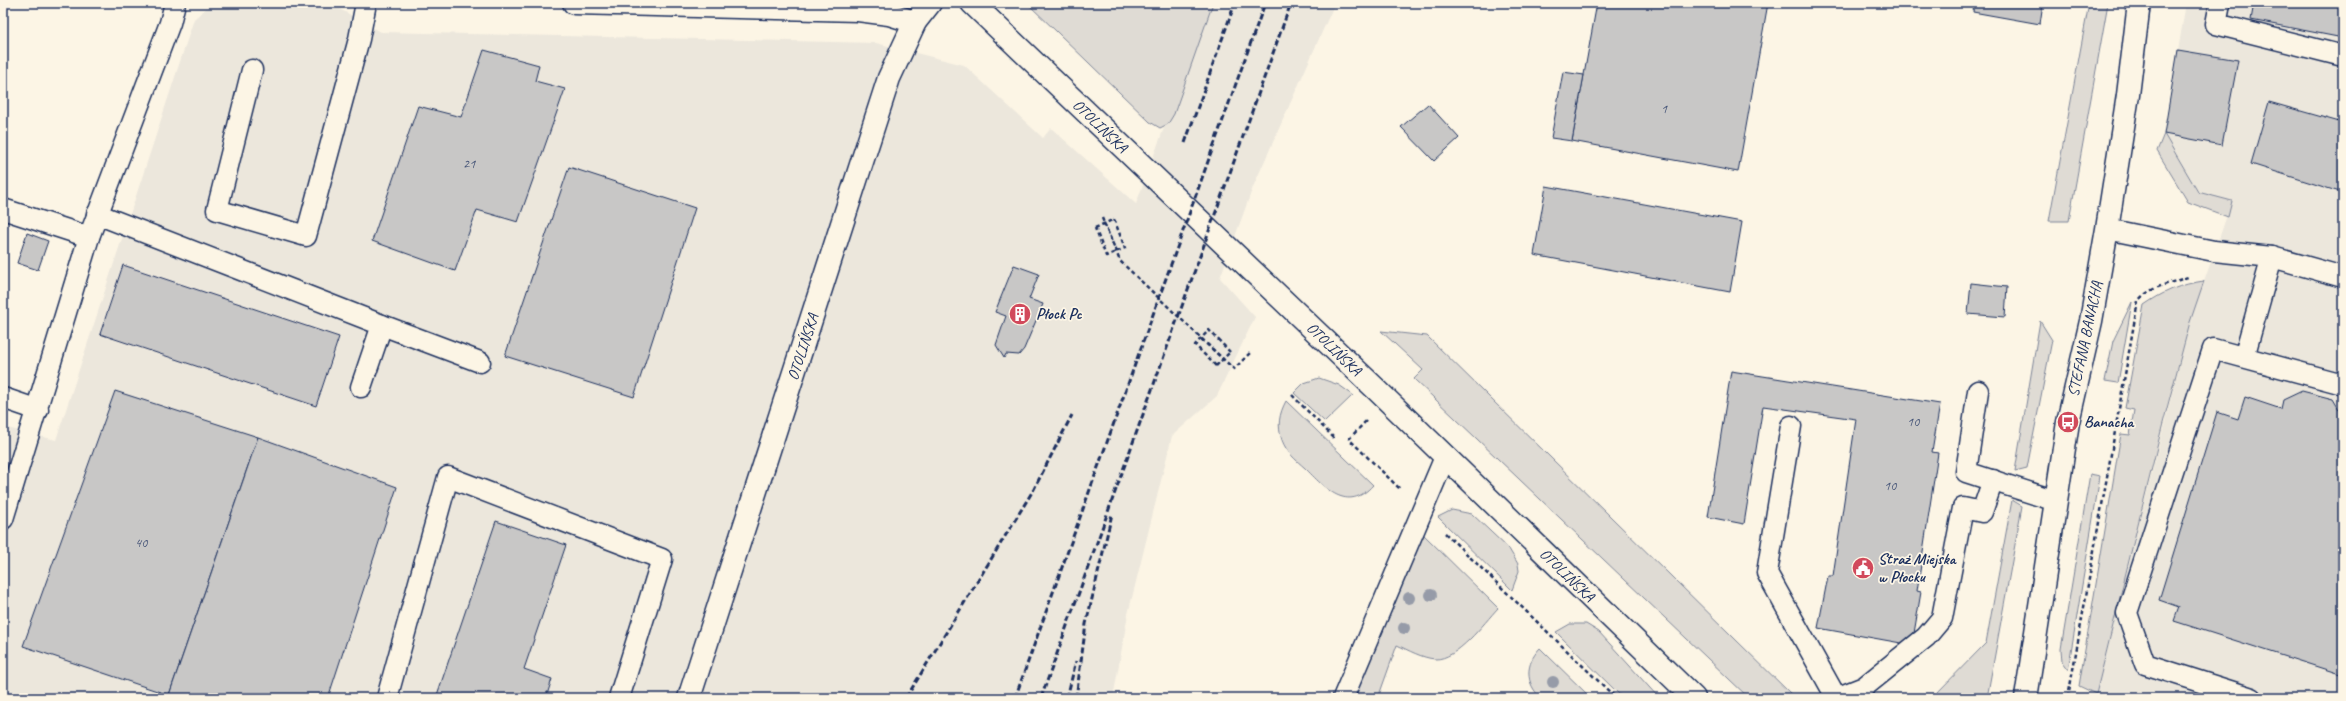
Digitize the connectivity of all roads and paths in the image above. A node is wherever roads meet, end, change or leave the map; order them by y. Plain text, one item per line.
1 (175, 3) edge
2 (366, 3) edge
3 (574, 3) edge
4 (930, 3) edge
5 (972, 3) edge
6 (2139, 3) edge
7 (2220, 3) edge
8 (662, 4) edge
9 (914, 22) junction
10 (2343, 56) edge
11 (252, 70) dead end
12 (3, 209) edge
13 (97, 214) junction
14 (1102, 218) dead end
15 (1104, 223) junction
16 (2107, 228) junction
17 (89, 237) junction
18 (1116, 252) junction
19 (2272, 257) junction
20 (2194, 277) dead end
21 (2343, 277) edge
22 (382, 325) junction
23 (1201, 339) junction
24 (1250, 353) dead end
25 (2244, 357) junction
26 (1223, 359) junction
27 (480, 362) dead end
28 (2343, 384) edge
29 (361, 387) dead end
30 (1978, 391) dead end
31 (1292, 394) dead end
32 (3, 398) edge
33 (38, 410) junction
34 (1368, 420) dead end
35 (1792, 426) dead end
36 (1334, 438) dead end
37 (1445, 457) junction
38 (1385, 474) dead end
39 (1993, 480) junction
40 (2056, 501) junction
41 (3, 519) edge
42 (1444, 532) dead end
43 (387, 698) edge
44 (619, 698) edge
45 (689, 698) edge
46 (1343, 698) edge
47 (1616, 698) edge
48 (1694, 698) edge
49 (1836, 698) edge
50 (2026, 698) edge
51 (2068, 698) edge
52 (2252, 698) edge

1 - 13 lane
2 - 11 lane
3 - 8 street
4 - 9 street, OTOLIŃSKA
5 - 37 street, OTOLIŃSKA
6 - 16 street, STEFANA BANACHA
7 - 10 lane
8 - 9 street
9 - 45 street, OTOLIŃSKA
12 - 17 lane
13 - 17 lane
13 - 22 lane
14 - 18 path
15 - 18 path, bridge
15 - 18 path, bridge
15 - 26 path, bridge
16 - 19 lane
16 - 40 street, STEFANA BANACHA
17 - 33 lane
19 - 21 lane
19 - 25 lane
20 - 51 path
22 - 27 lane
22 - 29 lane
23 - 24 path
23 - 26 path, bridge
23 - 26 path, bridge
25 - 28 lane
25 - 52 lane
30 - 39 lane
31 - 36 path
32 - 33 lane
33 - 41 lane
34 - 38 path
35 - 49 lane
37 - 46 lane
37 - 48 street, OTOLIŃSKA
39 - 40 lane
39 - 49 lane
40 - 50 street, STEFANA BANACHA
42 - 47 path
43 - 44 lane

